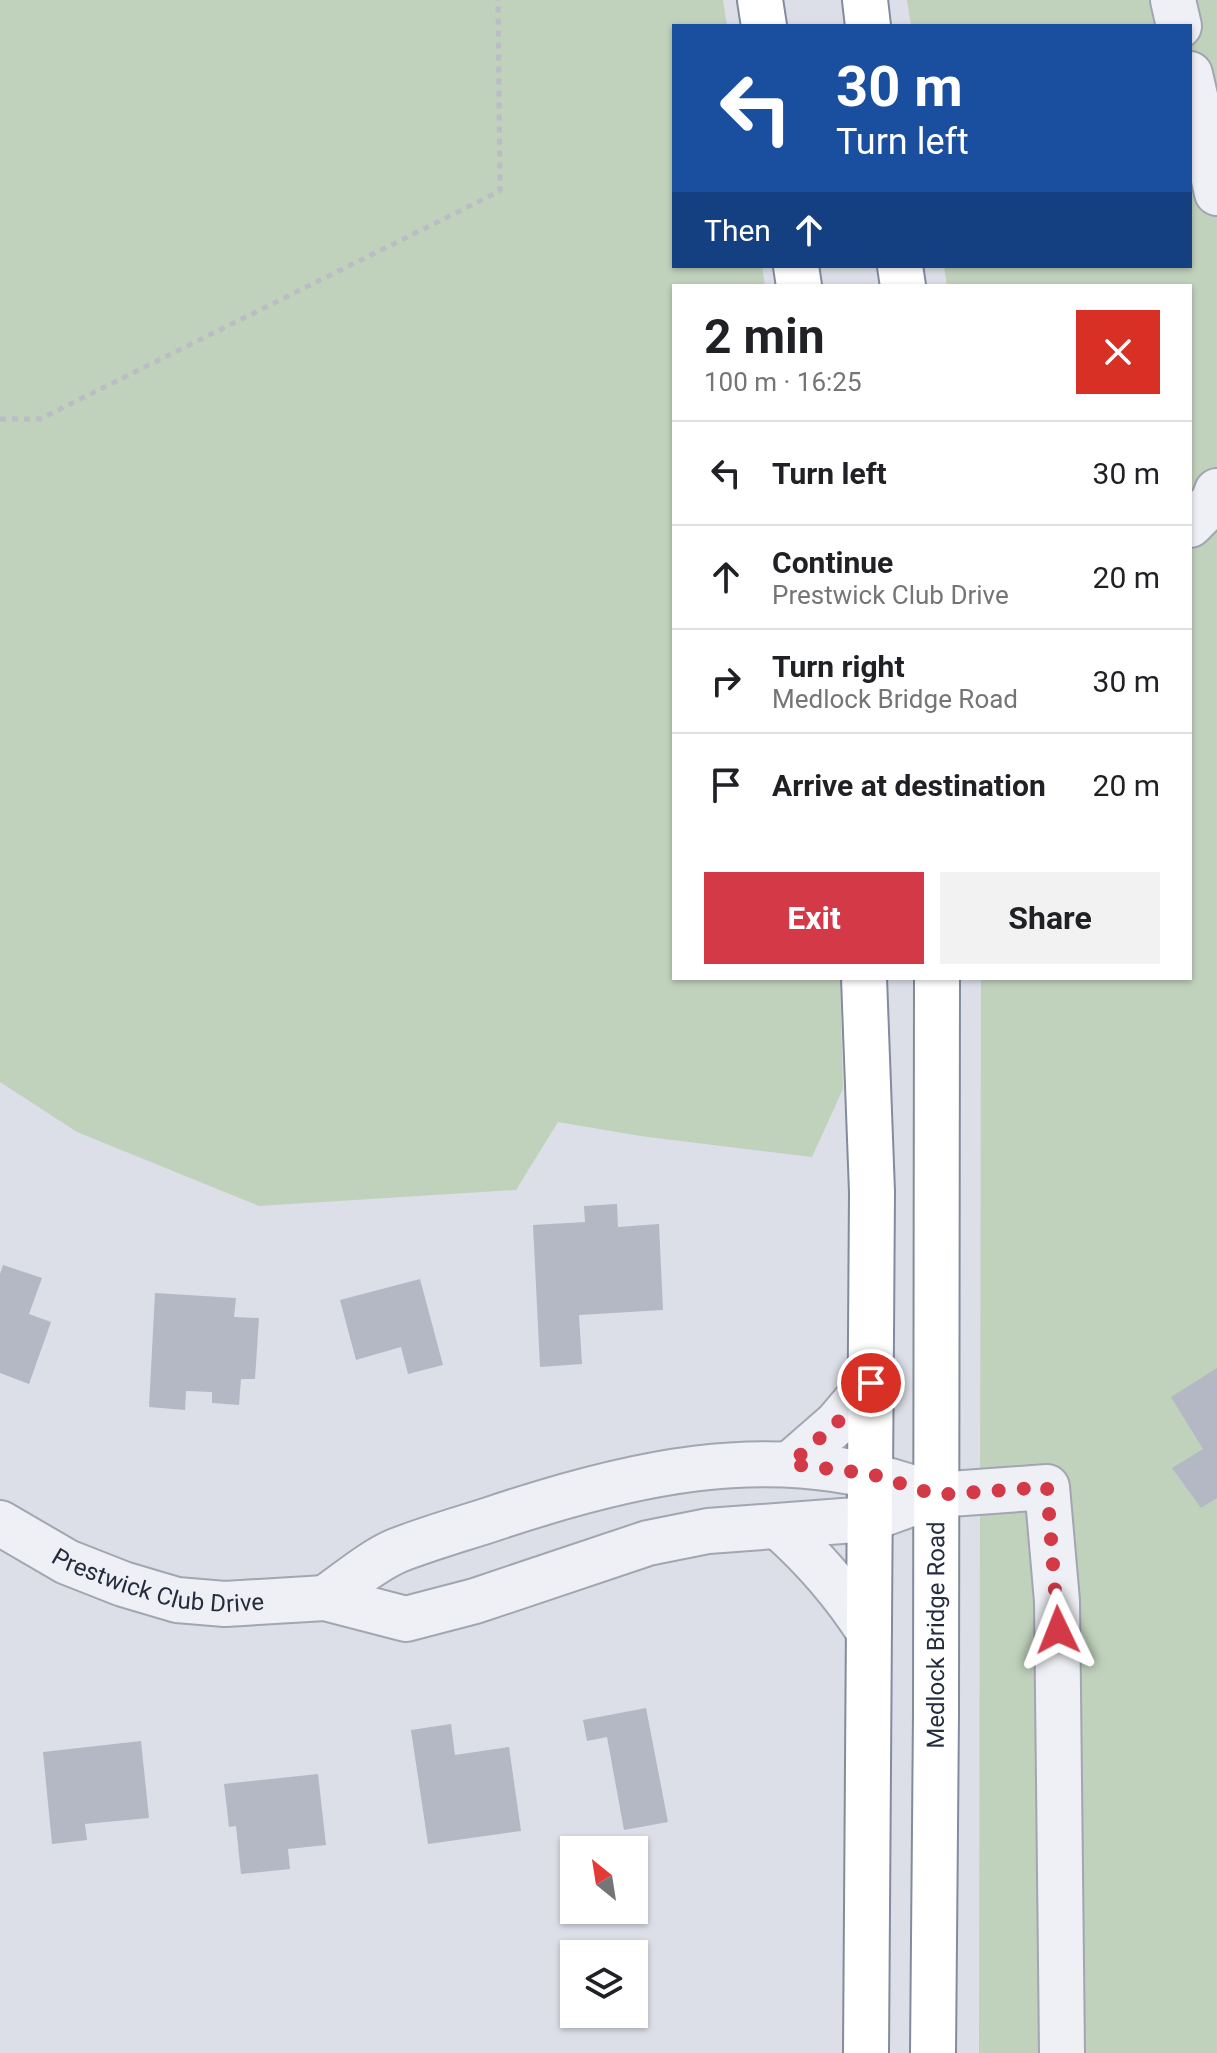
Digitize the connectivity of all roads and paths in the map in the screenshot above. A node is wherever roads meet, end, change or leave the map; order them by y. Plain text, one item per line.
1 (498, 0) edge
2 (760, 0) edge
3 (865, 0) edge
4 (1173, 0) edge
5 (764, 24) edge
6 (868, 24) edge
7 (1179, 24) edge
8 (1192, 83) edge
9 (1217, 193) edge
10 (0, 419) edge
11 (864, 980) edge
12 (937, 980) edge
13 (871, 1383) junction
14 (790, 1464) junction
15 (871, 1474) junction
16 (936, 1495) junction
17 (562, 1496) junction
18 (869, 1519) junction
19 (0, 1523) edge
20 (778, 1526) junction
21 (586, 1562) junction
22 (325, 1598) junction
23 (869, 1632) junction
24 (866, 2053) edge
25 (933, 2053) edge
26 (1062, 2053) edge

1 - 10 path
2 - 5 highway
3 - 6 highway
4 - 7 street
8 - 9 street
11 - 13 highway
12 - 16 highway, Medlock Bridge Road
13 - 14 street
13 - 15 highway
14 - 15 street
14 - 17 street
15 - 16 street
15 - 18 highway
16 - 18 street, Prestwick Club Drive
16 - 25 highway, Medlock Bridge Road
16 - 26 street
17 - 21 street
17 - 22 street
18 - 20 street, Prestwick Club Drive
18 - 23 highway
19 - 22 street, Prestwick Club Drive
20 - 21 street, Prestwick Club Drive
20 - 23 street
21 - 22 street, Prestwick Club Drive
23 - 24 highway

